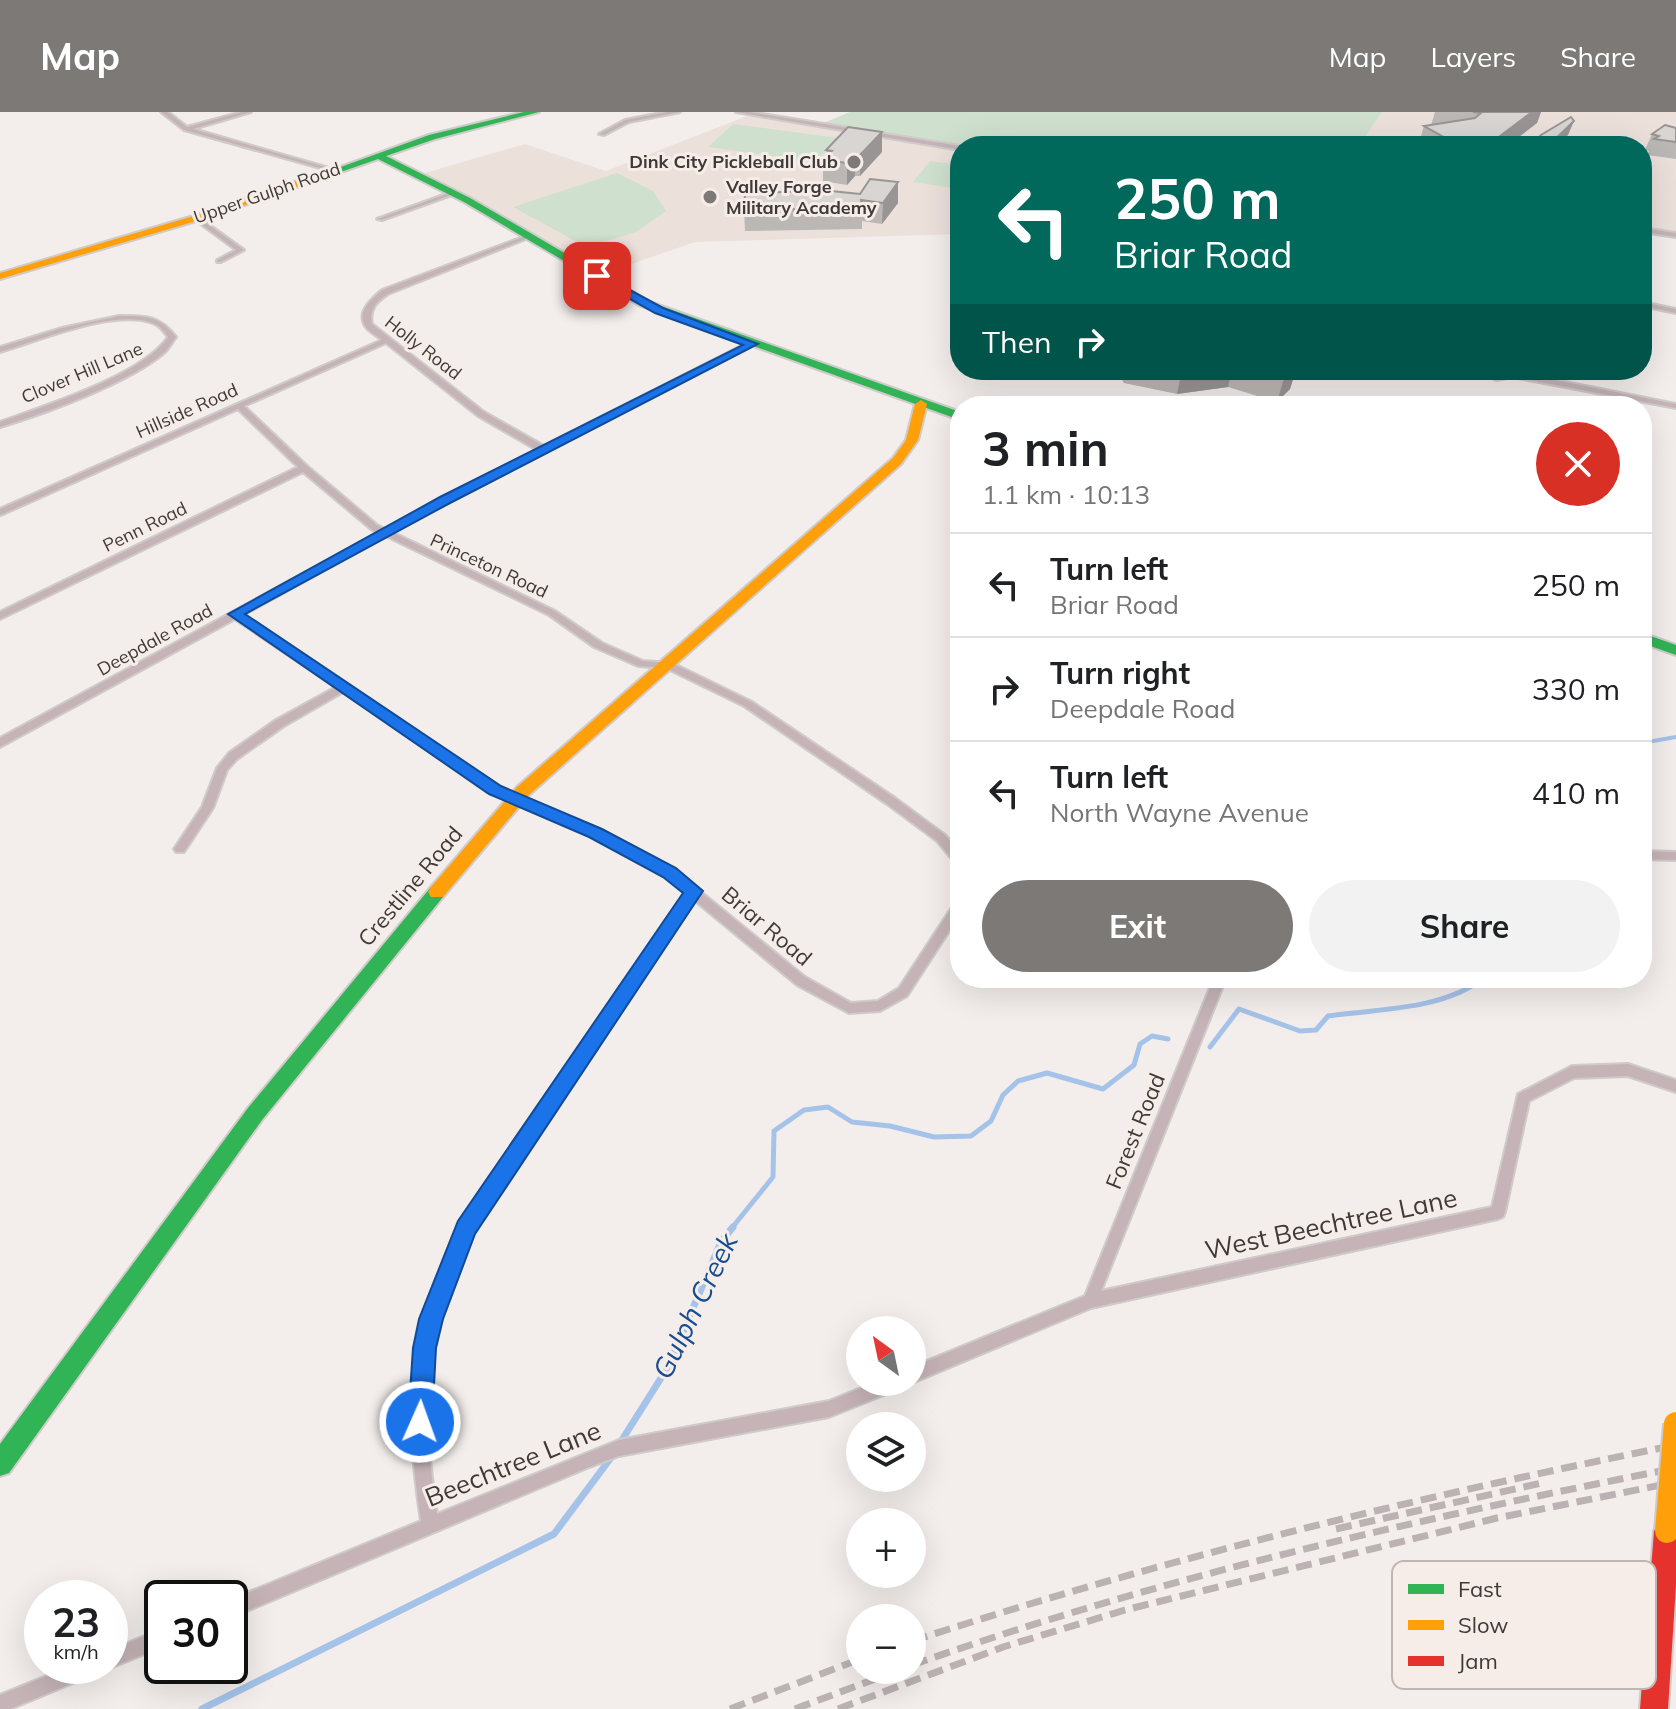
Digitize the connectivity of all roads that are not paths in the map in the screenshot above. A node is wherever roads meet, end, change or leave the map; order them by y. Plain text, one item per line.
1 (164, 112) edge
2 (248, 112) edge
3 (535, 112) edge
4 (677, 112) edge
5 (739, 112) edge
6 (810, 112) edge
7 (802, 121) junction
8 (186, 129) junction
9 (602, 134) dead end
10 (950, 146) edge
11 (377, 155) junction
12 (333, 170) junction
13 (454, 193) junction
14 (196, 218) junction
15 (380, 219) dead end
16 (1652, 231) edge
17 (1676, 235) edge
18 (530, 236) junction
19 (219, 261) dead end
20 (0, 276) edge
21 (1652, 306) edge
22 (1676, 311) edge
23 (387, 340) junction
24 (752, 344) junction
25 (0, 350) edge
26 (1551, 380) edge
27 (1628, 396) edge
28 (1652, 401) edge
29 (921, 404) junction
30 (238, 405) junction
31 (1676, 406) edge
32 (950, 413) edge
33 (0, 425) edge
34 (544, 450) junction
35 (304, 468) junction
36 (0, 512) edge
37 (386, 533) junction
38 (235, 614) junction
39 (0, 616) edge
40 (1652, 642) edge
41 (1676, 650) edge
42 (668, 665) junction
43 (343, 688) junction
44 (0, 743) edge
45 (514, 800) junction
46 (180, 849) dead end
47 (950, 849) edge
48 (1652, 855) edge
49 (1676, 856) edge
50 (694, 891) junction
51 (950, 919) edge
52 (1216, 988) edge
53 (1676, 1086) edge
54 (1090, 1301) junction
55 (926, 1369) edge
56 (861, 1396) edge
57 (1676, 1424) edge
58 (0, 1464) edge
59 (430, 1525) junction
60 (248, 1601) edge
61 (1656, 1682) edge
62 (49, 1684) edge
63 (1655, 1689) edge
64 (0, 1704) edge
65 (1654, 1709) edge

1 - 8 street
2 - 8 street
3 - 11 street, Upper Gulph Road
4 - 9 street
5 - 7 street
6 - 7 street
7 - 10 street
8 - 12 street
11 - 12 street, Upper Gulph Road
11 - 13 street
12 - 14 street, Upper Gulph Road
13 - 15 street
13 - 18 street
14 - 19 street
14 - 20 street, Upper Gulph Road
16 - 17 street
18 - 23 street, Holly Road
18 - 24 street
21 - 22 street
23 - 30 street, Hillside Road
23 - 34 street, Holly Road
24 - 29 street
24 - 34 street, Deepdale Road
25 - 33 street, Clover Hill Lane
26 - 27 street
28 - 31 street
29 - 32 street
29 - 42 street, Crestline Road
30 - 35 street, Princeton Road
30 - 36 street, Hillside Road
34 - 37 street, Deepdale Road
35 - 37 street, Princeton Road
35 - 39 street, Penn Road
37 - 38 street, Deepdale Road
37 - 42 street, Princeton Road
38 - 43 street, Briar Road
38 - 44 street, Deepdale Road
40 - 41 street
42 - 45 street, Crestline Road
42 - 47 street
43 - 45 street, Briar Road
43 - 46 street
45 - 50 street, Briar Road
45 - 58 street, Crestline Road
48 - 49 street
50 - 51 street, Briar Road
50 - 59 street
52 - 54 street, Forest Road
53 - 54 street, West Beechtree Lane
54 - 55 street, West Beechtree Lane
56 - 59 street, Beechtree Lane
57 - 61 street, bridge
59 - 60 street, Beechtree Lane
62 - 64 street
63 - 65 street, bridge

